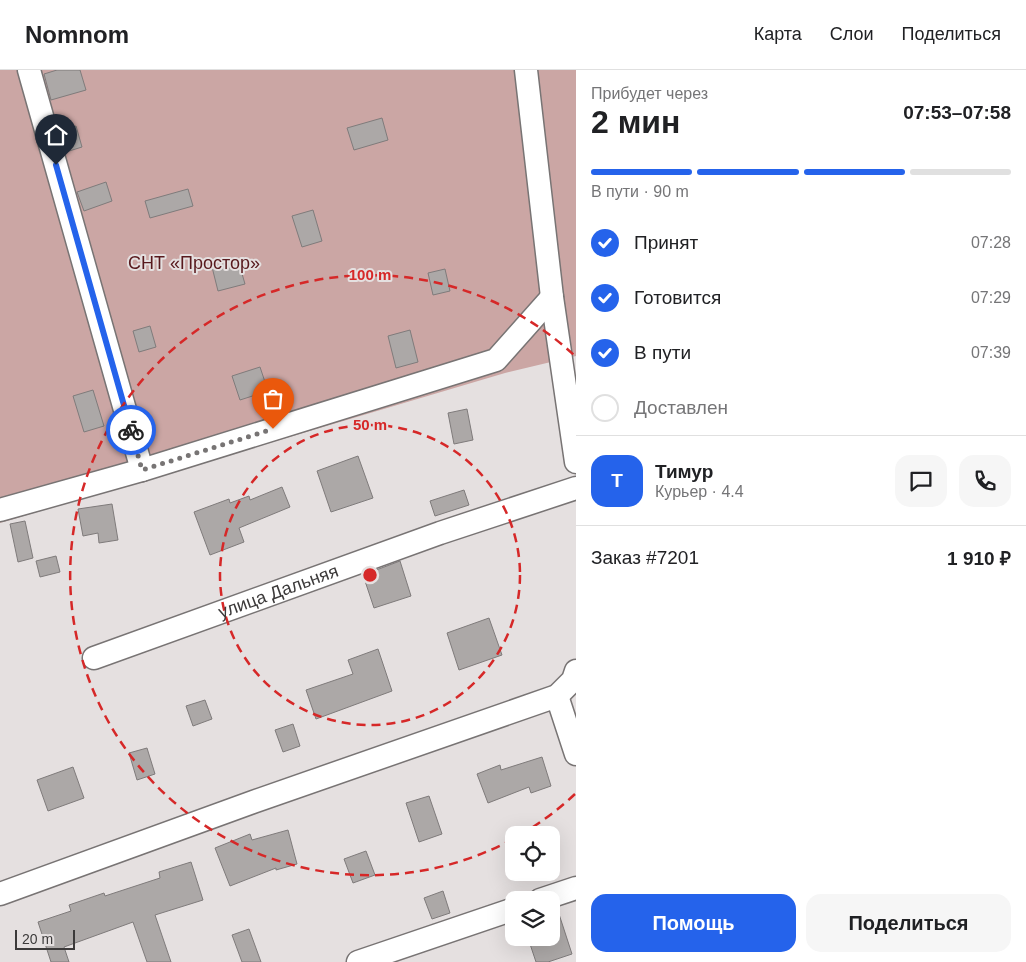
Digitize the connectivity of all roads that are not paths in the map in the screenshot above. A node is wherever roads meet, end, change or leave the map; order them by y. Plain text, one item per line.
1 (29, 70) edge
2 (526, 70) edge
3 (552, 297) junction
4 (576, 462) edge
5 (142, 470) junction
6 (576, 488) edge
7 (0, 510) edge
8 (94, 658) dead end
9 (576, 671) edge
10 (557, 696) junction
11 (576, 754) edge
12 (576, 888) edge
13 (560, 893) edge
14 (0, 894) edge
15 (505, 912) edge
16 (358, 962) edge

1 - 5 street
2 - 3 street
3 - 4 street
3 - 5 street
5 - 7 street
6 - 8 street, улица Дальняя
9 - 10 street
10 - 11 street
10 - 14 street
12 - 13 street
15 - 16 street

